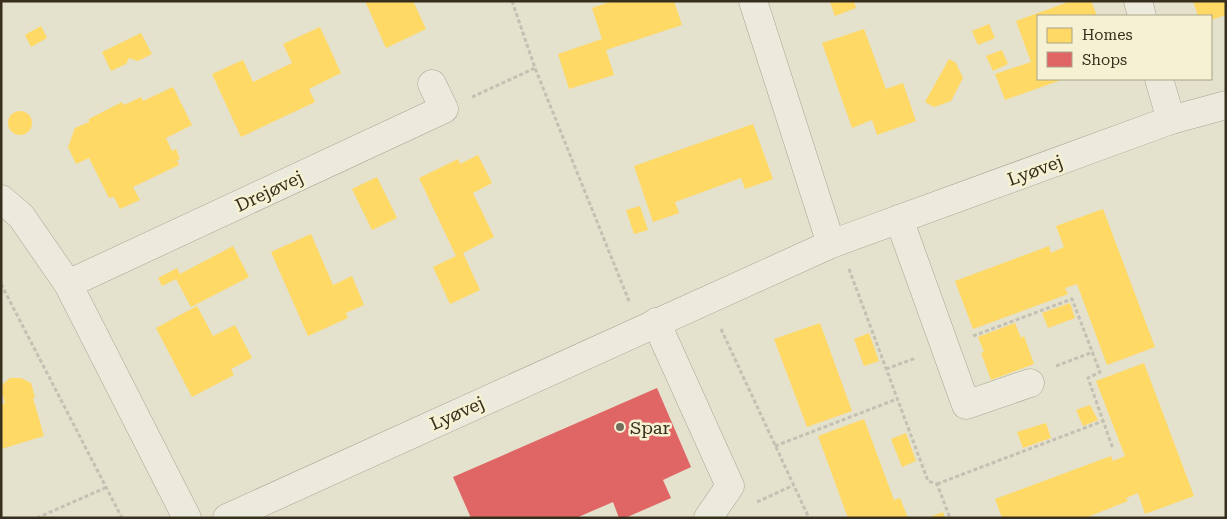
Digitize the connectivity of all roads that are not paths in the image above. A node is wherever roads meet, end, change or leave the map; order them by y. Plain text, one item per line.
1 (753, 1) edge
2 (1138, 1) edge
3 (1142, 15) edge
4 (1159, 80) edge
5 (432, 84) dead end
6 (1226, 105) edge
7 (1170, 120) junction
8 (1, 199) edge
9 (899, 219) junction
10 (831, 244) junction
11 (68, 284) junction
12 (649, 326) junction
13 (1030, 383) road end
14 (261, 511) edge
15 (187, 518) edge
16 (227, 518) edge
17 (708, 518) edge

1 - 10 street
2 - 3 street
4 - 7 street
5 - 11 street, Drejøvej
6 - 7 street, Lyøvej
7 - 9 street, Lyøvej
8 - 11 street
9 - 10 street, Lyøvej
9 - 13 street
10 - 12 street, Lyøvej
11 - 15 street
12 - 14 street, Lyøvej
12 - 17 street
14 - 16 street, Lyøvej

